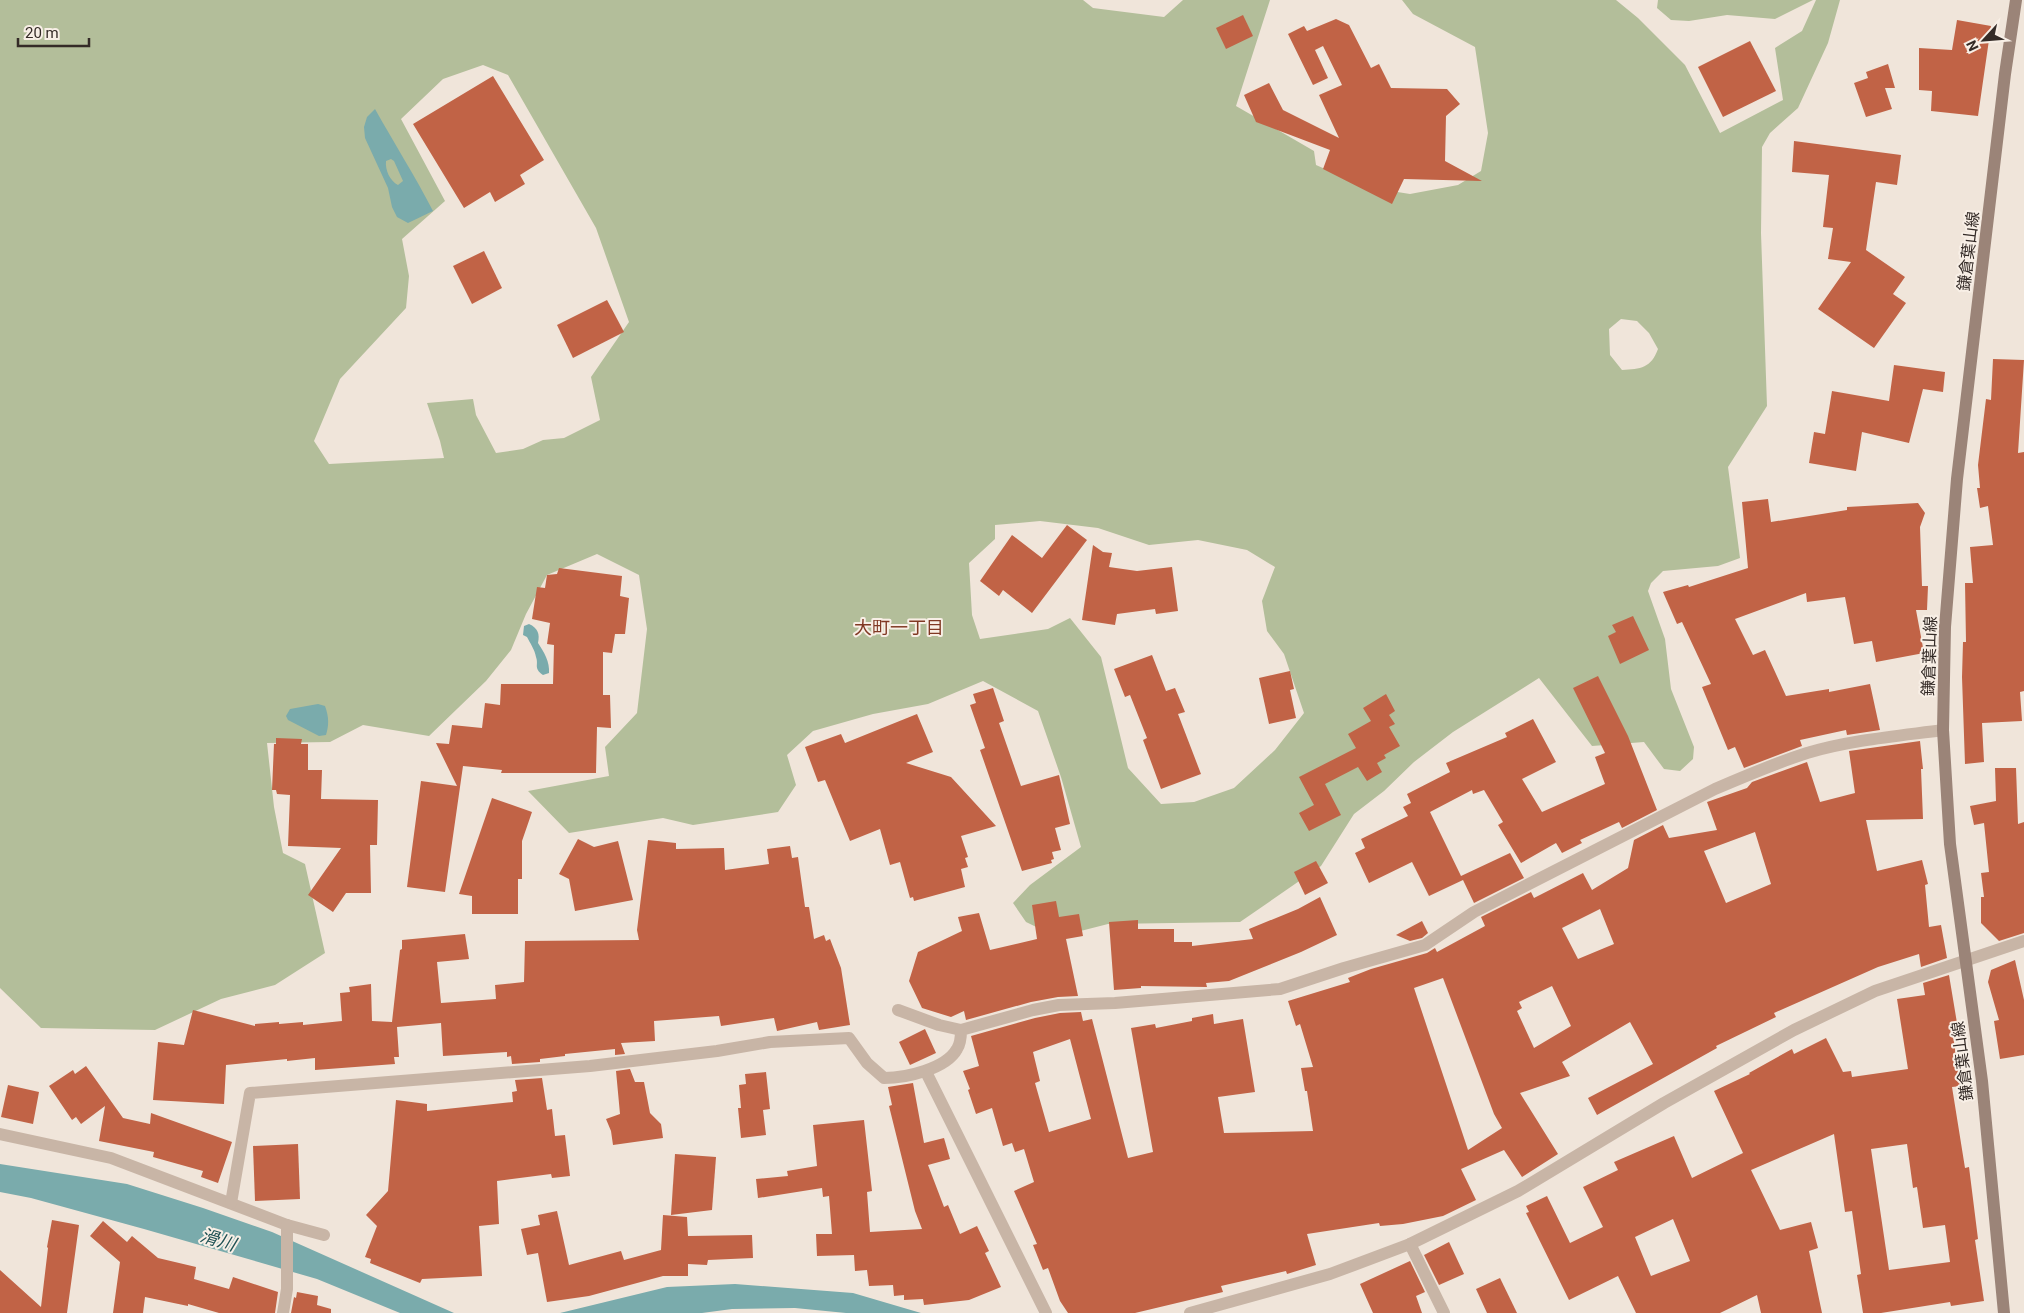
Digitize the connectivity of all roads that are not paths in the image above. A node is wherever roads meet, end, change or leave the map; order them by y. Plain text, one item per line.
1 (2016, 0) edge
2 (1943, 730) junction
3 (2024, 941) edge
4 (1966, 959) junction
5 (898, 1010) dead end
6 (961, 1030) junction
7 (926, 1072) junction
8 (0, 1134) edge
9 (231, 1203) junction
10 (287, 1225) junction
11 (324, 1235) dead end
12 (1410, 1244) junction
13 (283, 1313) edge
14 (1046, 1313) edge
15 (1190, 1313) edge
16 (1444, 1313) edge
17 (2004, 1313) edge

1 - 2 main road, 鎌倉葉山線
2 - 4 main road, 鎌倉葉山線
2 - 6 street
3 - 4 street
4 - 12 street
4 - 17 main road, 鎌倉葉山線
5 - 6 street
6 - 7 street
7 - 9 street
7 - 14 street
8 - 9 street
9 - 10 street
10 - 11 street
10 - 13 street
12 - 15 street
12 - 16 street

